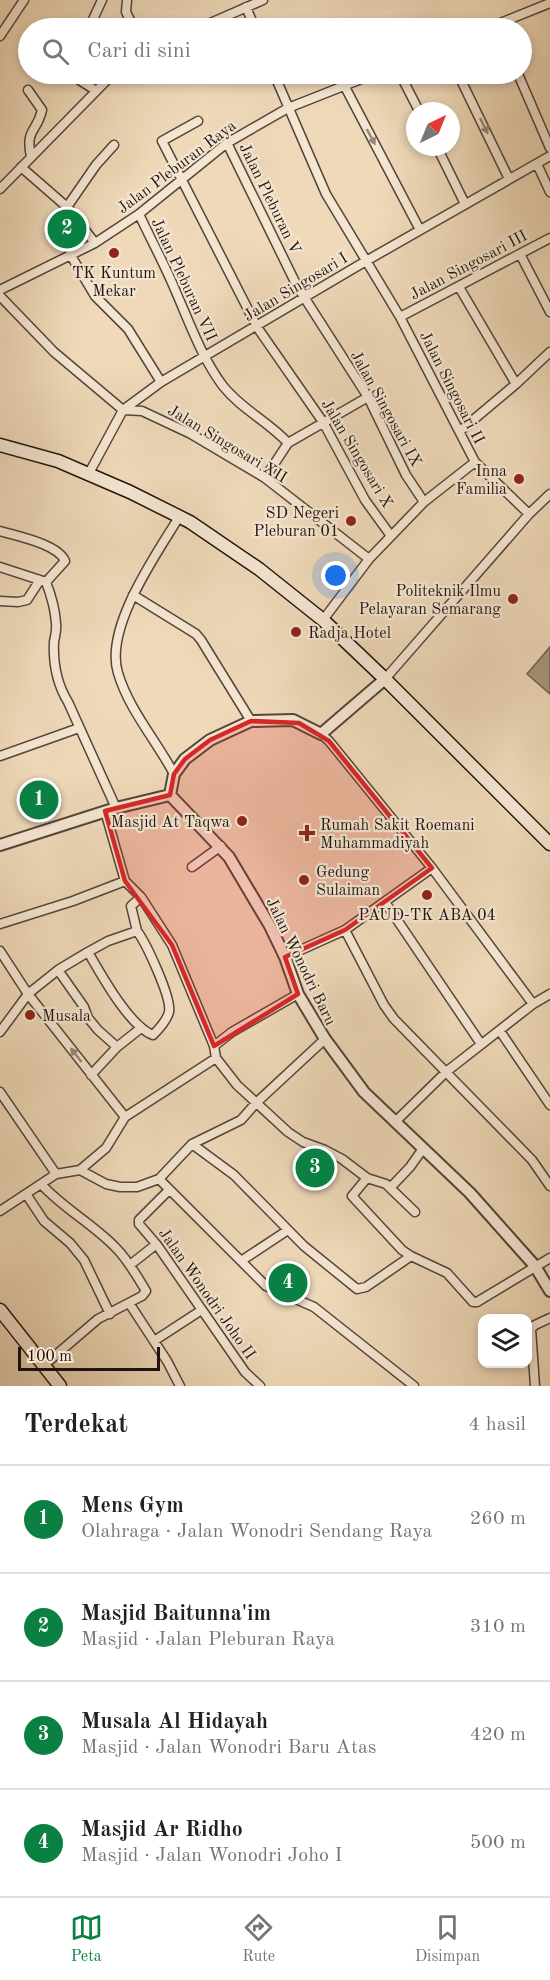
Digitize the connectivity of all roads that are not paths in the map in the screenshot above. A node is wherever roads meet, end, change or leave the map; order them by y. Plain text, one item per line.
1 (24, 0) edge
2 (102, 0) edge
3 (127, 0) edge
4 (263, 0) edge
5 (550, 3) edge
6 (246, 7) junction
7 (94, 18) edge
8 (129, 18) edge
9 (221, 18) edge
10 (251, 18) edge
11 (518, 18) edge
12 (0, 36) edge
13 (86, 84) edge
14 (102, 84) edge
15 (278, 84) edge
16 (405, 84) edge
17 (463, 84) edge
18 (522, 84) edge
19 (344, 85) joint
20 (28, 90) dead end
21 (95, 90) junction
22 (414, 102) edge
23 (288, 108) junction
24 (198, 121) dead end
25 (226, 143) junction
26 (114, 145) dead end
27 (550, 148) edge
28 (441, 156) edge
29 (550, 156) edge
30 (31, 157) junction
31 (537, 164) junction
32 (21, 167) junction
33 (182, 179) junction
34 (509, 179) junction
35 (0, 189) edge
36 (550, 192) edge
37 (465, 204) junction
38 (67, 207) junction
39 (139, 214) junction
40 (420, 230) junction
41 (550, 238) edge
42 (95, 243) junction
43 (70, 254) junction
44 (520, 254) junction
45 (366, 261) junction
46 (459, 287) junction
47 (0, 290) edge
48 (0, 296) edge
49 (305, 299) junction
50 (550, 312) edge
51 (400, 317) junction
52 (257, 327) junction
53 (550, 352) edge
54 (204, 357) junction
55 (162, 382) junction
56 (516, 384) junction
57 (368, 397) junction
58 (123, 410) junction
59 (323, 422) junction
60 (460, 431) junction
61 (288, 443) junction
62 (0, 445) edge
63 (475, 462) junction
64 (88, 475) junction
65 (265, 478) junction
66 (550, 494) edge
67 (424, 502) junction
68 (529, 514) junction
69 (179, 517) junction
70 (0, 531) edge
71 (391, 536) junction
72 (369, 559) junction
73 (1, 569) edge
74 (43, 581) junction
75 (133, 595) junction
76 (0, 601) edge
77 (323, 620) junction
78 (385, 679) junction
79 (250, 721) junction
80 (79, 728) junction
81 (321, 734) junction
82 (0, 756) edge
83 (174, 774) junction
84 (171, 795) junction
85 (110, 809) junction
86 (550, 844) edge
87 (0, 845) edge
88 (221, 846) junction
89 (192, 867) dead end
90 (432, 868) junction
91 (125, 881) junction
92 (141, 897) junction
93 (385, 902) junction
94 (0, 924) edge
95 (345, 930) junction
96 (137, 931) junction
97 (0, 951) edge
98 (88, 952) junction
99 (285, 957) junction
100 (58, 970) junction
101 (28, 994) junction
102 (298, 994) junction
103 (550, 994) edge
104 (533, 1004) junction
105 (141, 1028) junction
106 (500, 1030) junction
107 (0, 1032) edge
108 (325, 1039) junction
109 (480, 1044) junction
110 (214, 1046) junction
111 (117, 1047) junction
112 (216, 1058) junction
113 (446, 1072) junction
114 (91, 1075) junction
115 (0, 1092) edge
116 (256, 1103) junction
117 (550, 1105) edge
118 (125, 1117) junction
119 (395, 1122) junction
120 (192, 1144) junction
121 (422, 1150) junction
122 (80, 1170) junction
123 (56, 1174) junction
124 (367, 1178) junction
125 (159, 1179) junction
126 (41, 1184) junction
127 (550, 1186) edge
128 (391, 1187) junction
129 (169, 1190) junction
130 (26, 1194) junction
131 (0, 1211) edge
132 (415, 1212) dead end
133 (288, 1230) junction
134 (154, 1246) dead end
135 (411, 1256) junction
136 (550, 1258) edge
137 (241, 1261) junction
138 (130, 1265) junction
139 (535, 1266) junction
140 (550, 1291) edge
141 (129, 1303) junction
142 (0, 1311) edge
143 (197, 1313) dead end
144 (110, 1314) junction
145 (550, 1318) edge
146 (154, 1341) junction
147 (43, 1366) junction
148 (54, 1383) edge
149 (180, 1386) edge
150 (260, 1386) edge
151 (414, 1386) edge
152 (535, 1386) edge

1 - 12 street
2 - 7 street
3 - 8 street
4 - 6 street
5 - 11 street
6 - 9 street
6 - 10 street
13 - 21 street
14 - 21 street
15 - 23 street, Jalan Singosari II
16 - 22 street
17 -> 34 street
18 - 27 street
19 - 23 street, Jalan Pleburan Raya
19 -> 40 street
20 - 30 street
21 - 30 street
23 - 25 street, Jalan Pleburan Raya
23 - 45 street, Jalan Singosari II
24 - 33 street, Jalan Singosari X
25 - 33 street, Jalan Pleburan Raya
25 - 49 street, Jalan Pleburan V
26 - 38 street
28 - 37 street
29 - 31 street, Jalan Singosari I
30 - 32 street
31 - 34 street, Jalan Singosari I
31 - 36 street
32 - 35 street
32 - 38 street
33 - 39 street, Jalan Pleburan Raya
33 - 52 street, Jalan Singosari X
34 - 37 street, Jalan Singosari I
37 - 40 street, Jalan Singosari I
38 - 42 street
39 - 42 street, Jalan Pleburan Raya
39 - 54 street, Jalan Pleburan VII
40 - 45 street, Jalan Singosari I
41 - 44 street, Jalan Singosari III
42 - 43 street, Jalan Pleburan Raya
43 - 47 street, Jalan Pleburan Raya
43 - 55 street
44 - 46 street, Jalan Singosari III
44 - 50 street
45 - 49 street, Jalan Singosari I
45 - 51 street, Jalan Singosari II
46 - 51 street, Jalan Singosari III
46 - 56 street
48 - 58 street
49 - 52 street, Jalan Singosari I
49 - 57 street, Jalan Singosari IX
51 - 60 street, Jalan Singosari II
52 - 54 street, Jalan Singosari I
52 - 59 street, Jalan Singosari X
53 - 56 street
54 - 55 street, Jalan Singosari I
54 - 61 street, Jalan Pleburan VII
55 - 58 street, Jalan Singosari I
56 - 60 street
57 - 59 street
57 - 67 street, Jalan Singosari IX
58 - 64 street, Jalan Singosari I
58 - 65 street, Jalan Singosari XII
59 - 61 street
59 - 71 street, Jalan Singosari X
60 - 63 street, Jalan Singosari II
61 - 65 street
62 - 64 main road
63 - 67 street
63 - 68 street, Jalan Singosari II
64 - 69 main road
65 - 72 street, Jalan Singosari XII
66 - 68 street
67 - 71 street
68 - 78 street
69 - 75 street
69 - 77 main road
70 - 74 street
71 - 72 street
72 - 77 street
73 - 74 street
74 - 76 street
74 - 80 street
75 - 79 street
75 - 83 street
77 - 78 main road
78 - 81 street
78 - 86 main road
79 - 81 street
79 - 83 street
80 - 82 street
80 - 85 street
81 - 90 street
83 - 84 street
84 - 85 street
84 - 88 street, Jalan Wonodri Baru
85 - 87 street
85 - 91 street
88 - 89 street
88 - 99 street, Jalan Wonodri Baru
90 - 93 street
90 - 104 street
91 - 92 street
91 - 94 street
92 - 96 street
92 - 110 street
93 - 95 street
93 - 109 street
95 - 99 street
95 - 113 street
96 - 98 street
96 - 105 street
97 - 101 street
98 - 100 street
98 - 105 street
99 - 102 street, Jalan Wonodri Baru
100 - 101 street
100 - 111 street
101 - 107 street
114 -> 101 street
102 - 108 street, Jalan Wonodri Baru
102 - 110 street
103 - 104 street
104 - 106 street
105 - 111 street
106 - 109 street
106 - 117 street
108 - 116 street
108 - 119 street, Jalan Wonodri Baru
109 - 113 street
110 - 112 street
111 - 114 street
112 - 116 street
112 - 118 street
113 - 119 street
113 - 127 street
114 - 118 street
115 - 123 street
116 - 120 street
116 - 124 street
118 - 122 street
119 - 121 street, Jalan Wonodri Baru
120 - 125 street
120 - 133 street
121 - 128 street
121 - 139 street, Jalan Wonodri Baru
122 - 123 street
122 - 125 street
123 - 126 street
124 - 128 street
124 - 135 street
125 - 129 street
126 - 130 street
126 - 138 street
128 - 132 street
129 - 137 street
129 - 150 street, Jalan Wonodri Joho II
130 - 131 street
130 - 144 street
133 - 135 street
133 - 137 street
134 - 138 street
135 - 139 street
136 - 139 street
137 - 151 street
138 - 141 street
139 - 140 street, Jalan Wonodri Baru
141 - 144 street
141 - 146 street
142 - 147 main road
143 - 146 street
144 - 147 street
145 - 152 street
146 - 149 street
147 - 148 main road

